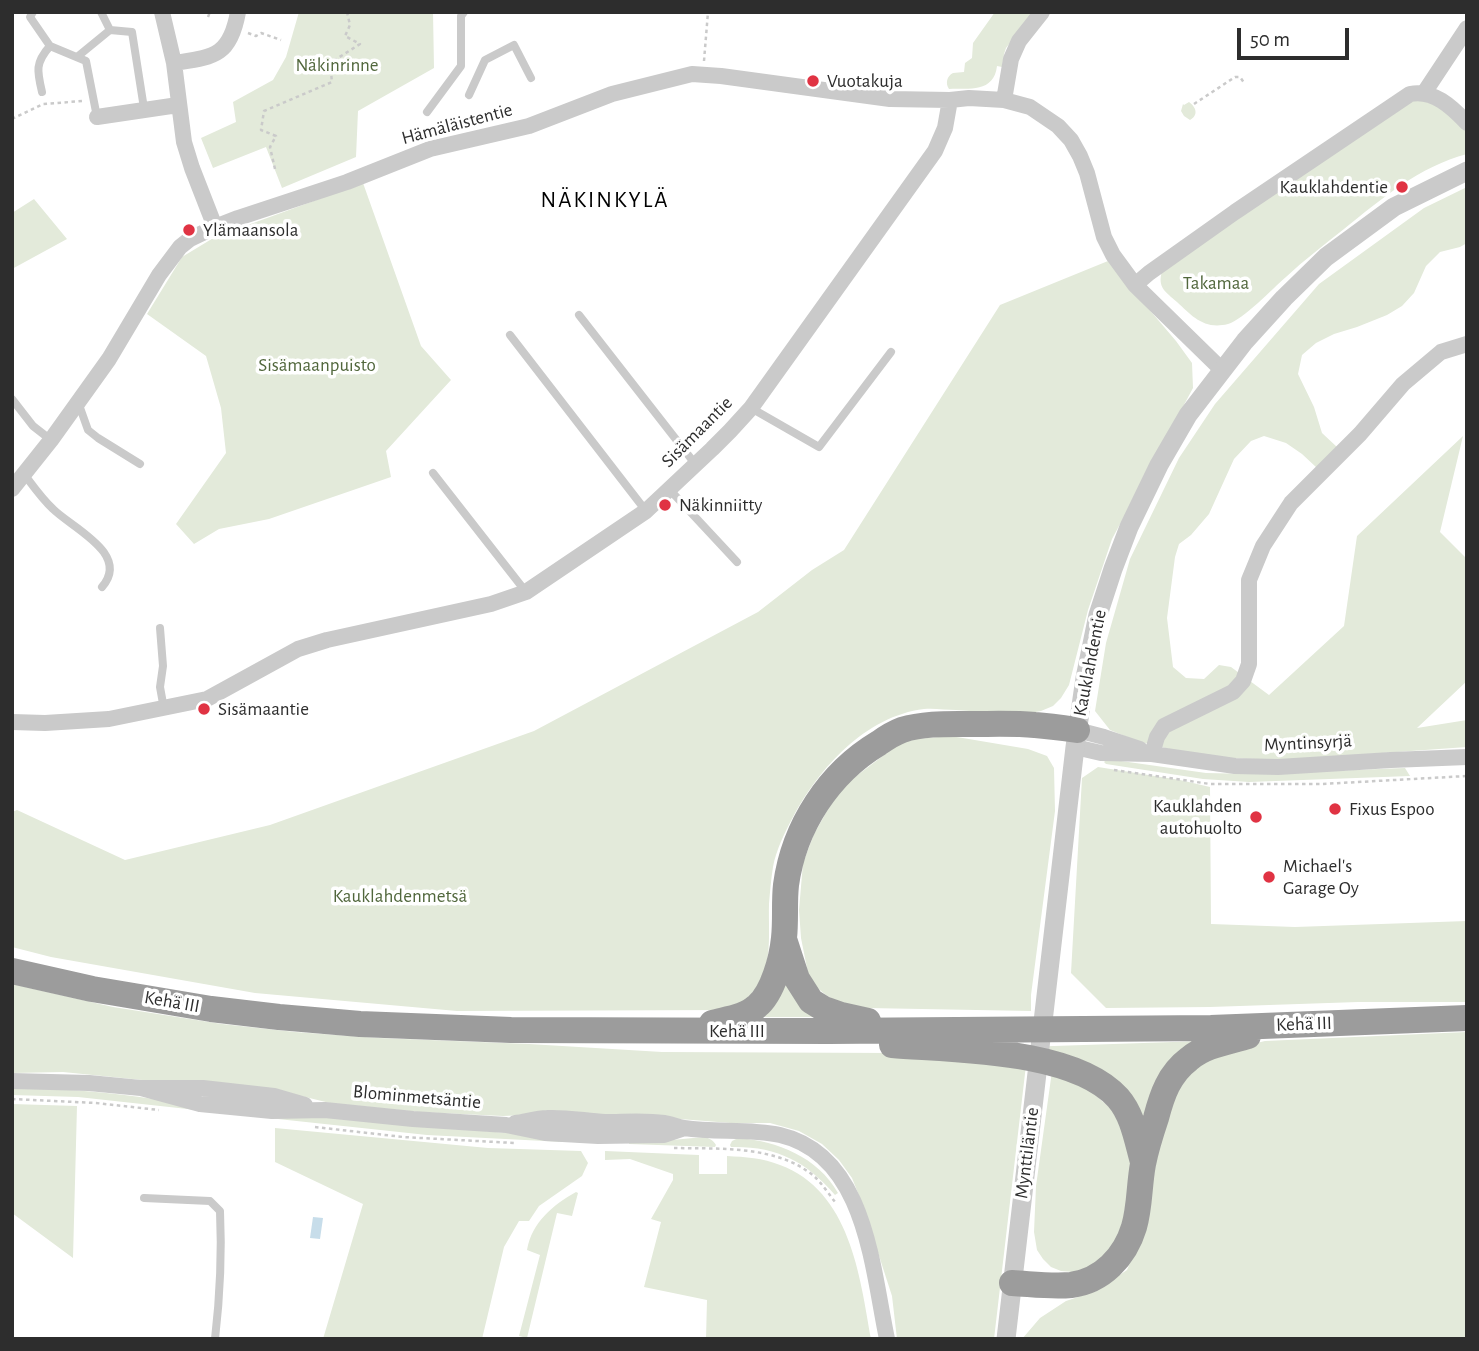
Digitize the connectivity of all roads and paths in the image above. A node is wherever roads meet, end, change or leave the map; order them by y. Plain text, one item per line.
1 (33, 12) edge
2 (101, 12) edge
3 (162, 12) edge
4 (210, 12) edge
5 (238, 12) edge
6 (348, 12) edge
7 (464, 12) edge
8 (708, 12) edge
9 (1042, 12) edge
10 (208, 17) dead end
11 (1467, 29) edge
12 (110, 30) junction
13 (244, 32) dead end
14 (281, 40) dead end
15 (50, 46) junction
16 (77, 57) junction
17 (174, 63) junction
18 (705, 75) junction
19 (531, 78) dead end
20 (1245, 84) dead end
21 (42, 92) dead end
22 (1424, 93) junction
23 (469, 95) dead end
24 (950, 100) junction
25 (1004, 100) junction
26 (143, 102) dead end
27 (1194, 104) dead end
28 (178, 105) junction
29 (427, 112) dead end
30 (97, 117) junction
31 (12, 119) edge
32 (1467, 123) edge
33 (275, 169) dead end
34 (1467, 171) edge
35 (215, 227) junction
36 (1135, 285) junction
37 (579, 316) dead end
38 (510, 335) dead end
39 (1467, 344) edge
40 (891, 352) dead end
41 (1222, 369) junction
42 (12, 400) edge
43 (78, 402) junction
44 (751, 408) junction
45 (51, 440) junction
46 (140, 464) dead end
47 (696, 465) junction
48 (433, 472) dead end
49 (24, 474) junction
50 (12, 489) edge
51 (670, 489) junction
52 (646, 511) junction
53 (737, 562) dead end
54 (102, 587) dead end
55 (526, 592) junction
56 (160, 628) dead end
57 (164, 709) junction
58 (12, 722) edge
59 (1076, 738) junction
60 (1152, 754) junction
61 (1467, 757) edge
62 (784, 939) junction
63 (1050, 968) joint
64 (12, 971) edge
65 (1467, 1017) edge
66 (1283, 1024) junction
67 (896, 1030) junction
68 (684, 1031) junction
69 (829, 1031) junction
70 (12, 1081) edge
71 (12, 1099) edge
72 (158, 1110) dead end
73 (307, 1126) dead end
74 (521, 1143) dead end
75 (670, 1148) dead end
76 (1143, 1163) junction
77 (144, 1198) dead end
78 (839, 1210) dead end
79 (1012, 1283) junction
80 (215, 1339) edge
81 (887, 1339) edge
82 (1006, 1339) edge

1 - 15 lane
2 - 12 lane
3 - 17 street
4 - 10 path
5 - 17 street
6 - 33 path
7 - 29 lane
8 - 18 path
9 - 25 street
11 - 22 street
12 - 16 lane
12 - 26 lane
13 - 14 path
15 - 16 lane
15 - 21 lane
16 - 30 lane
17 - 28 street
18 - 24 street, Hämäläistentie
18 - 35 street, Hämäläistentie
19 - 23 lane
20 - 27 path
22 - 32 street
22 - 36 street
24 - 25 street, Hämäläistentie
24 - 44 street, Sisämaantie
25 - 36 street, Hämäläistentie
28 - 30 street
28 - 35 street
30 - 31 path
34 - 41 street, Kauklahdentie
35 - 43 street, Hämäläistentie
36 - 41 street, Hämäläistentie
37 - 47 lane
38 - 52 lane
39 - 60 street
40 - 44 lane
41 - 59 street, Kauklahdentie
42 - 45 lane
43 - 45 street, Hämäläistentie
43 - 46 lane
44 - 47 street, Sisämaantie
45 - 49 street, Hämäläistentie
47 - 51 street, Sisämaantie
48 - 55 lane
49 - 50 street, Hämäläistentie
49 - 54 lane
51 - 52 street, Sisämaantie
51 - 53 lane
52 - 55 street, Sisämaantie
55 - 57 street, Sisämaantie
56 - 57 lane
57 - 58 street, Sisämaantie
59 - 60 street, Myntinsyrjä
59 - 62 highway
59 - 63 street, Kauklahdentie
60 - 61 street, Myntinsyrjä
62 - 67 highway
62 - 68 highway
63 - 79 street, Mynttiläntie
64 - 68 highway, Kehä III
65 - 66 highway, Kehä III
66 - 67 highway, Kehä III
66 - 76 highway
67 - 69 highway, Kehä III
68 - 69 highway, Kehä III
69 - 76 highway
70 - 81 street, Blominmetsäntie
71 - 72 path
73 - 74 path
75 - 78 path
76 - 79 highway
77 - 80 lane
79 - 82 street, Mynttiläntie

